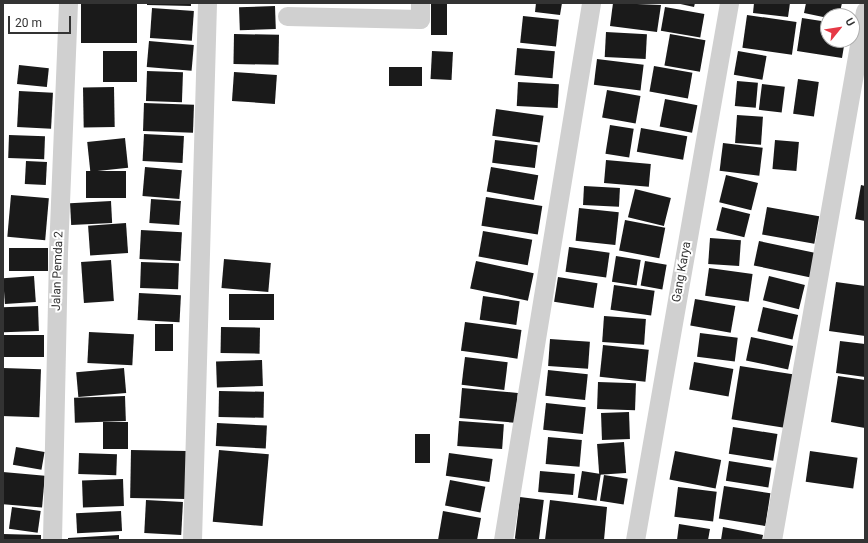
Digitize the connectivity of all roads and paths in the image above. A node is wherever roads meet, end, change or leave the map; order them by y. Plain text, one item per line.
1 (68, 3) edge
2 (207, 3) edge
3 (420, 3) edge
4 (591, 3) edge
5 (729, 3) edge
6 (865, 11) edge
7 (287, 16) dead end
8 (52, 540) edge
9 (192, 540) edge
10 (503, 540) edge
11 (635, 540) edge
12 (772, 540) edge

1 - 8 street, Jalan Pemda 2
2 - 9 street
3 - 7 street
4 - 10 street
5 - 11 street, Gang Karya
6 - 12 street

